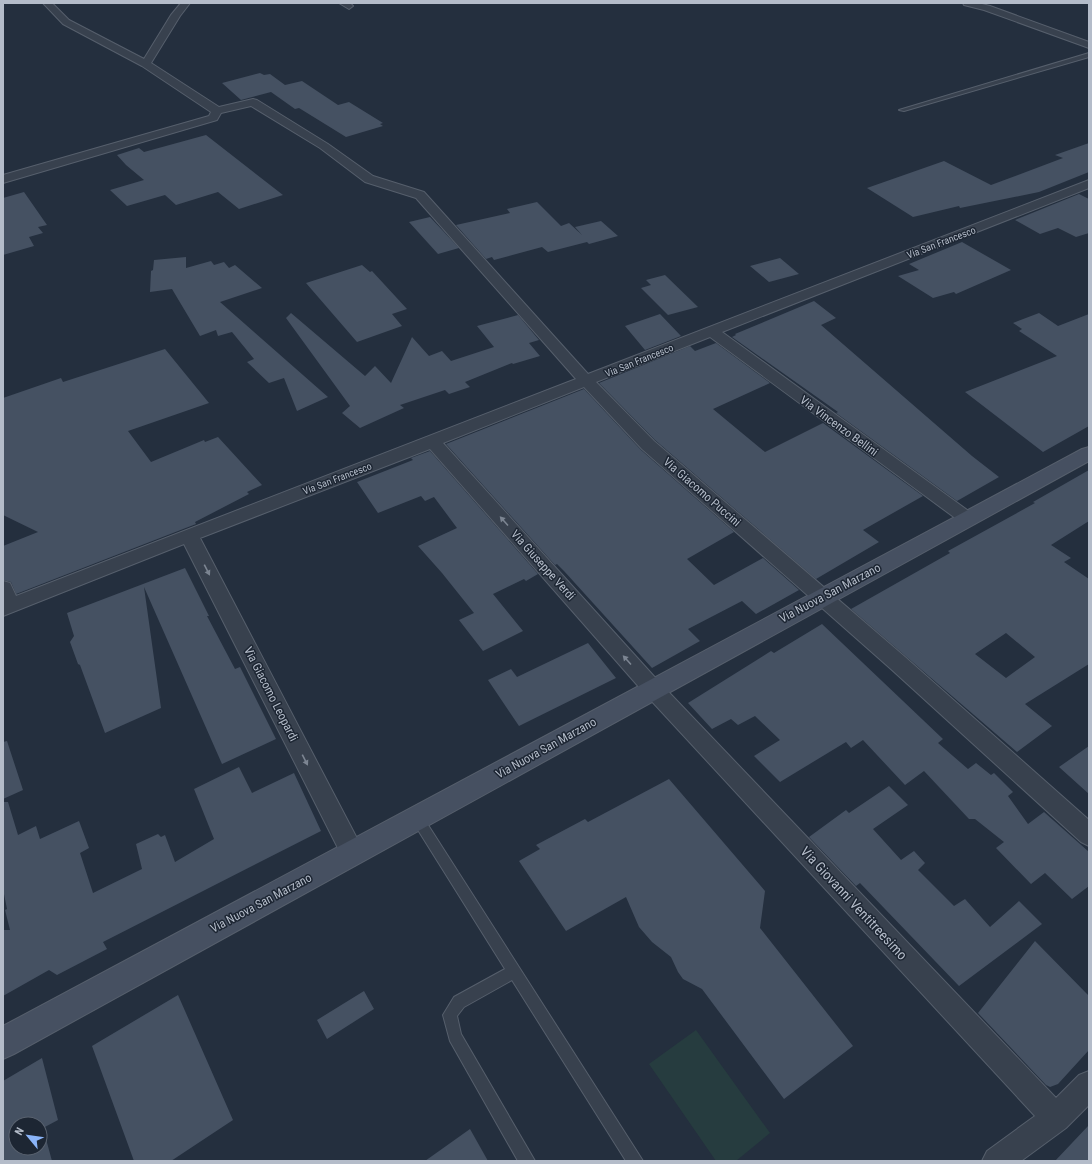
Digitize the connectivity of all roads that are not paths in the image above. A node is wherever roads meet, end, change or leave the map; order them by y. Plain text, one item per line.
1 (46, 3) edge
2 (186, 3) edge
3 (622, 3) edge
4 (626, 3) edge
5 (967, 3) edge
6 (1089, 45) edge
7 (1089, 55) edge
8 (146, 64) junction
9 (902, 110) dead end
10 (216, 111) junction
11 (3, 179) edge
12 (1089, 184) edge
13 (711, 331) junction
14 (586, 381) junction
15 (432, 441) junction
16 (1089, 453) edge
17 (968, 519) junction
18 (189, 535) junction
19 (3, 588) edge
20 (822, 598) junction
21 (7, 608) edge
22 (653, 689) junction
23 (417, 818) junction
24 (1089, 835) edge
25 (353, 854) junction
26 (514, 971) junction
27 (3, 1043) edge
28 (1089, 1085) edge
29 (1056, 1118) junction
30 (526, 1161) edge
31 (635, 1161) edge
32 (997, 1161) edge

1 - 8 street
2 - 8 street
3 - 4 lane
5 - 6 street
7 - 9 lane
8 - 10 street
10 - 11 street
10 - 14 street, Via Giacomo Puccini
12 - 13 street, Via San Francesco
13 - 14 street, Via San Francesco
13 - 17 street, Via Vincenzo Bellini
14 - 15 street, Via San Francesco
14 - 20 street, Via Giacomo Puccini
15 - 18 street, Via San Francesco
22 -> 15 street, Via Giuseppe Verdi
16 - 17 main road, Via Nuova San Marzano
17 - 20 main road, Via Nuova San Marzano
18 - 21 street, Via San Francesco
18 -> 25 street, Via Giacomo Leopardi
19 - 21 street
20 - 22 main road, Via Nuova San Marzano
20 - 24 street, Via Giacomo Puccini
22 - 23 main road, Via Nuova San Marzano
22 - 29 street, Via Giovanni Ventitreesimo
23 - 25 main road, Via Nuova San Marzano
23 - 26 lane
25 - 27 main road, Via Nuova San Marzano
26 - 30 lane
26 - 31 lane
28 - 29 street
29 - 32 street

